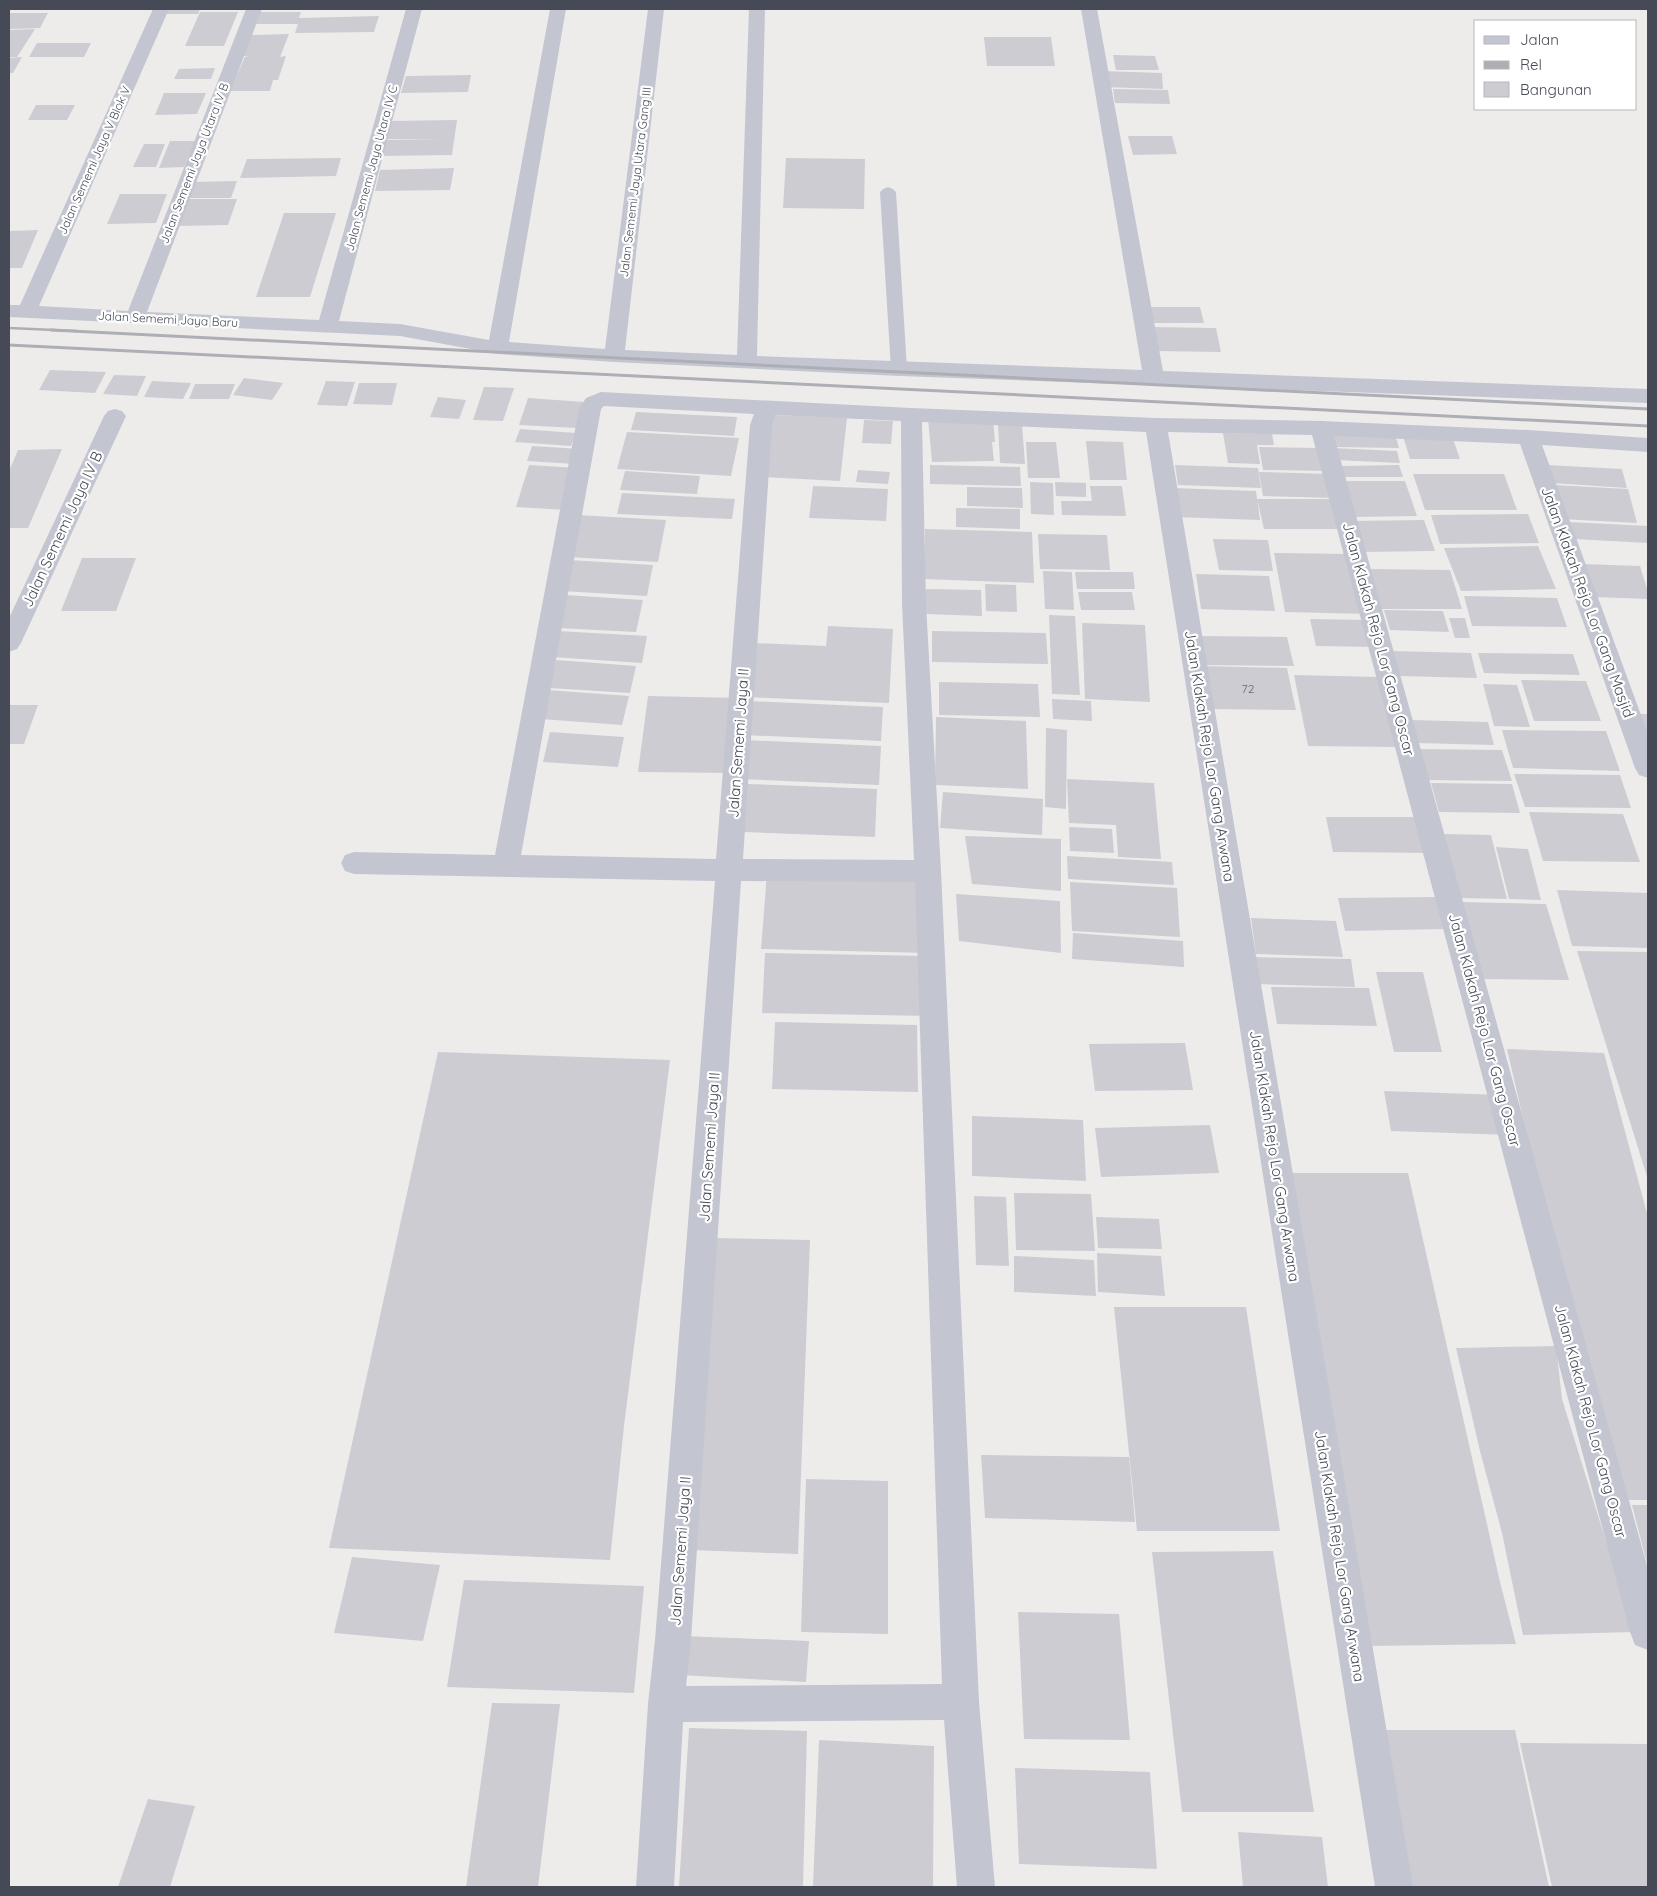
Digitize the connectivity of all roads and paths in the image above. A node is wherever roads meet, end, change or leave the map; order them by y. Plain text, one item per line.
1 (161, 9) edge
2 (254, 9) edge
3 (414, 9) edge
4 (558, 9) edge
5 (656, 9) edge
6 (757, 9) edge
7 (1089, 9) edge
8 (888, 192) dead end
9 (18, 312) edge
10 (135, 318) junction
11 (327, 327) junction
12 (498, 348) junction
13 (614, 356) junction
14 (747, 362) junction
15 (899, 369) junction
16 (1154, 377) junction
17 (1648, 396) edge
18 (767, 408) junction
19 (911, 415) junction
20 (115, 416) dead end
21 (1156, 424) junction
22 (1321, 428) junction
23 (1528, 437) junction
24 (1648, 445) edge
25 (9, 643) edge
26 (1648, 768) edge
27 (354, 863) dead end
28 (506, 865) junction
29 (728, 870) junction
30 (928, 871) junction
31 (1648, 1632) edge
32 (961, 1702) junction
33 (666, 1704) junction
34 (655, 1887) edge
35 (976, 1887) edge
36 (1394, 1887) edge

1 - 9 street, Jalan Sememi Jaya V Blok V
2 - 10 street, Jalan Sememi Jaya Utara IV B
3 - 11 street, Jalan Sememi Jaya Utara IV C
4 - 12 street
5 - 13 street, Jalan Sememi Jaya Utara Gang III
6 - 14 street
7 - 16 street
8 - 15 lane
9 - 10 street, Jalan Sememi Jaya Baru
10 - 11 street, Jalan Sememi Jaya Baru
11 - 12 street, Jalan Sememi Jaya Baru
12 - 13 street, Jalan Sememi Jaya Baru
13 - 14 street, Jalan Sememi Jaya Baru
14 - 15 street, Jalan Sememi Jaya Baru
15 - 16 street, Jalan Sememi Jaya Baru
16 - 17 street, Jalan Sememi Jaya Baru
18 - 19 street
18 - 28 street
18 - 29 street, Jalan Sememi Jaya II
19 - 21 street
19 - 30 street
20 - 25 street, Jalan Sememi Jaya IV B
21 - 22 street
21 - 36 street, Jalan Klakah Rejo Lor Gang Arwana
22 - 23 street
22 - 31 street, Jalan Klakah Rejo Lor Gang Oscar
23 - 24 street
23 - 26 street, Jalan Klakah Rejo Lor Gang Masjid
27 - 28 street
28 - 29 street
29 - 30 street
29 - 33 street, Jalan Sememi Jaya II
30 - 32 street
32 - 33 street
32 - 35 street
33 - 34 street, Jalan Sememi Jaya II

